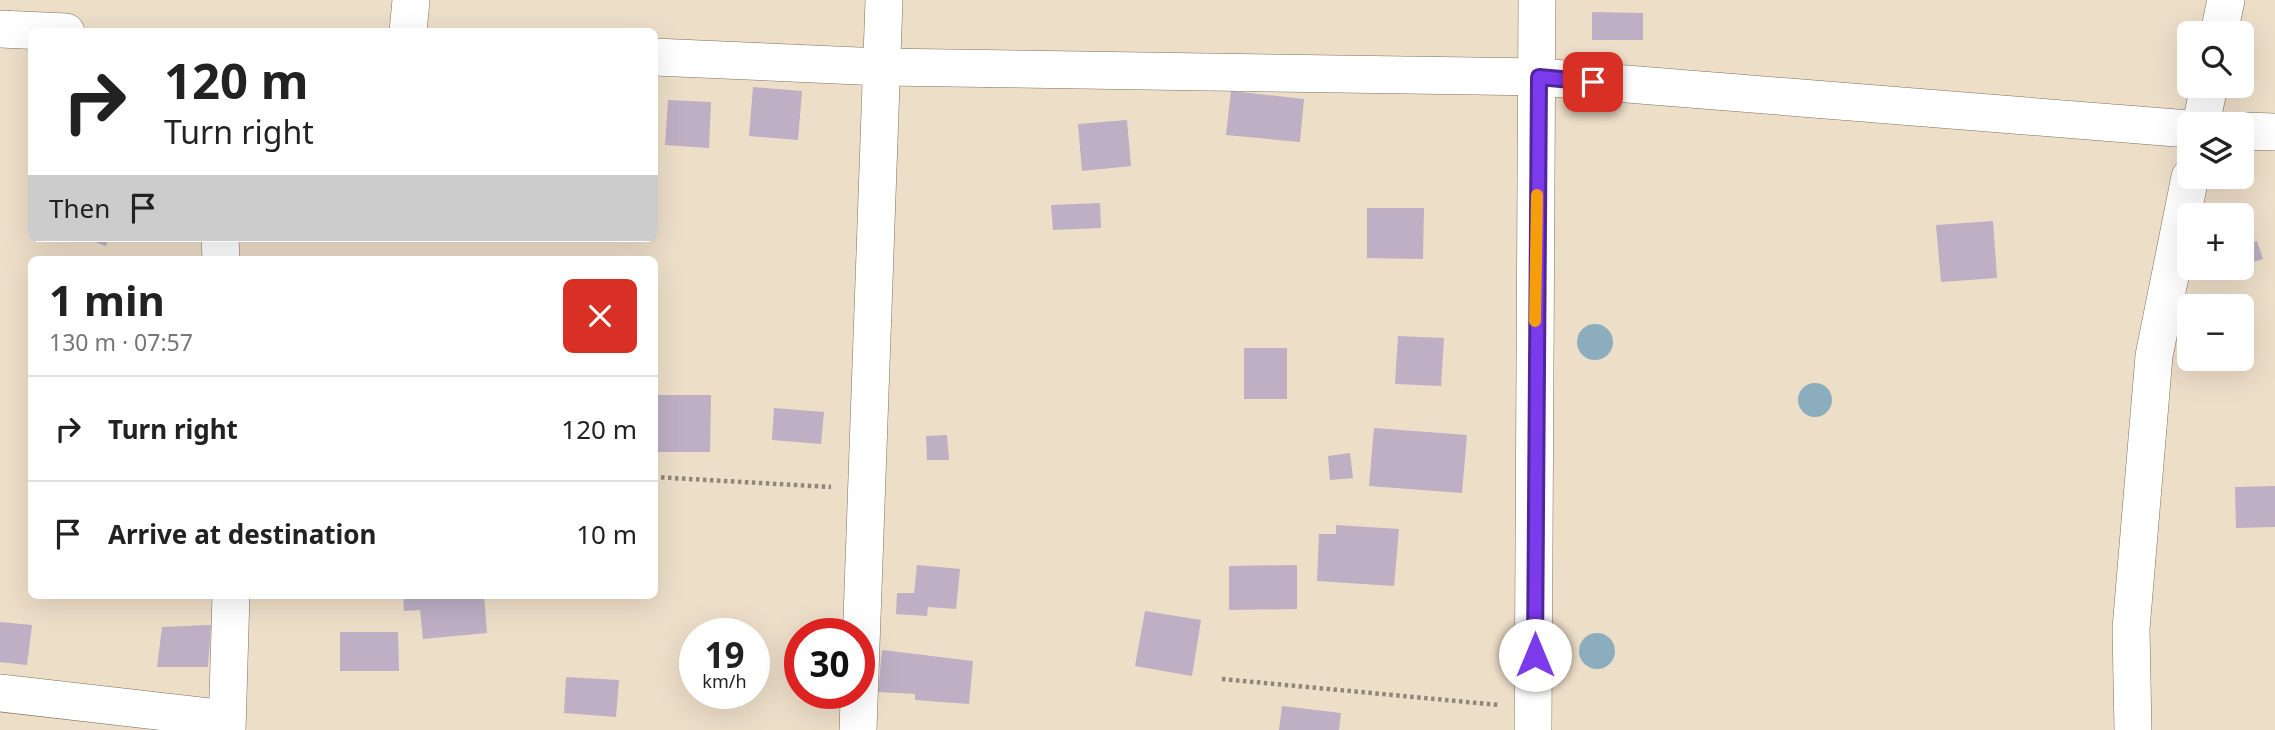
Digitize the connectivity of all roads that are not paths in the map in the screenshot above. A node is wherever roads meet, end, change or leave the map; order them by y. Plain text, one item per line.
1 (411, 0) edge
2 (884, 0) edge
3 (1537, 0) edge
4 (2226, 0) edge
5 (2222, 21) edge
6 (408, 28) edge
7 (0, 29) edge
8 (28, 30) edge
9 (658, 57) edge
10 (882, 67) junction
11 (1539, 77) junction
12 (2177, 128) edge
13 (2254, 131) edge
14 (2275, 132) edge
15 (2188, 189) edge
16 (231, 599) edge
17 (0, 692) edge
18 (1534, 719) edge
19 (227, 724) edge
20 (858, 730) edge
21 (2133, 730) edge

1 - 6 street
2 - 10 street
3 - 11 street
4 - 5 street
7 - 8 street
9 - 10 street
10 - 11 street
10 - 20 street
11 - 12 street
11 - 18 street
13 - 14 street
15 - 21 street
16 - 19 street
17 - 19 street

